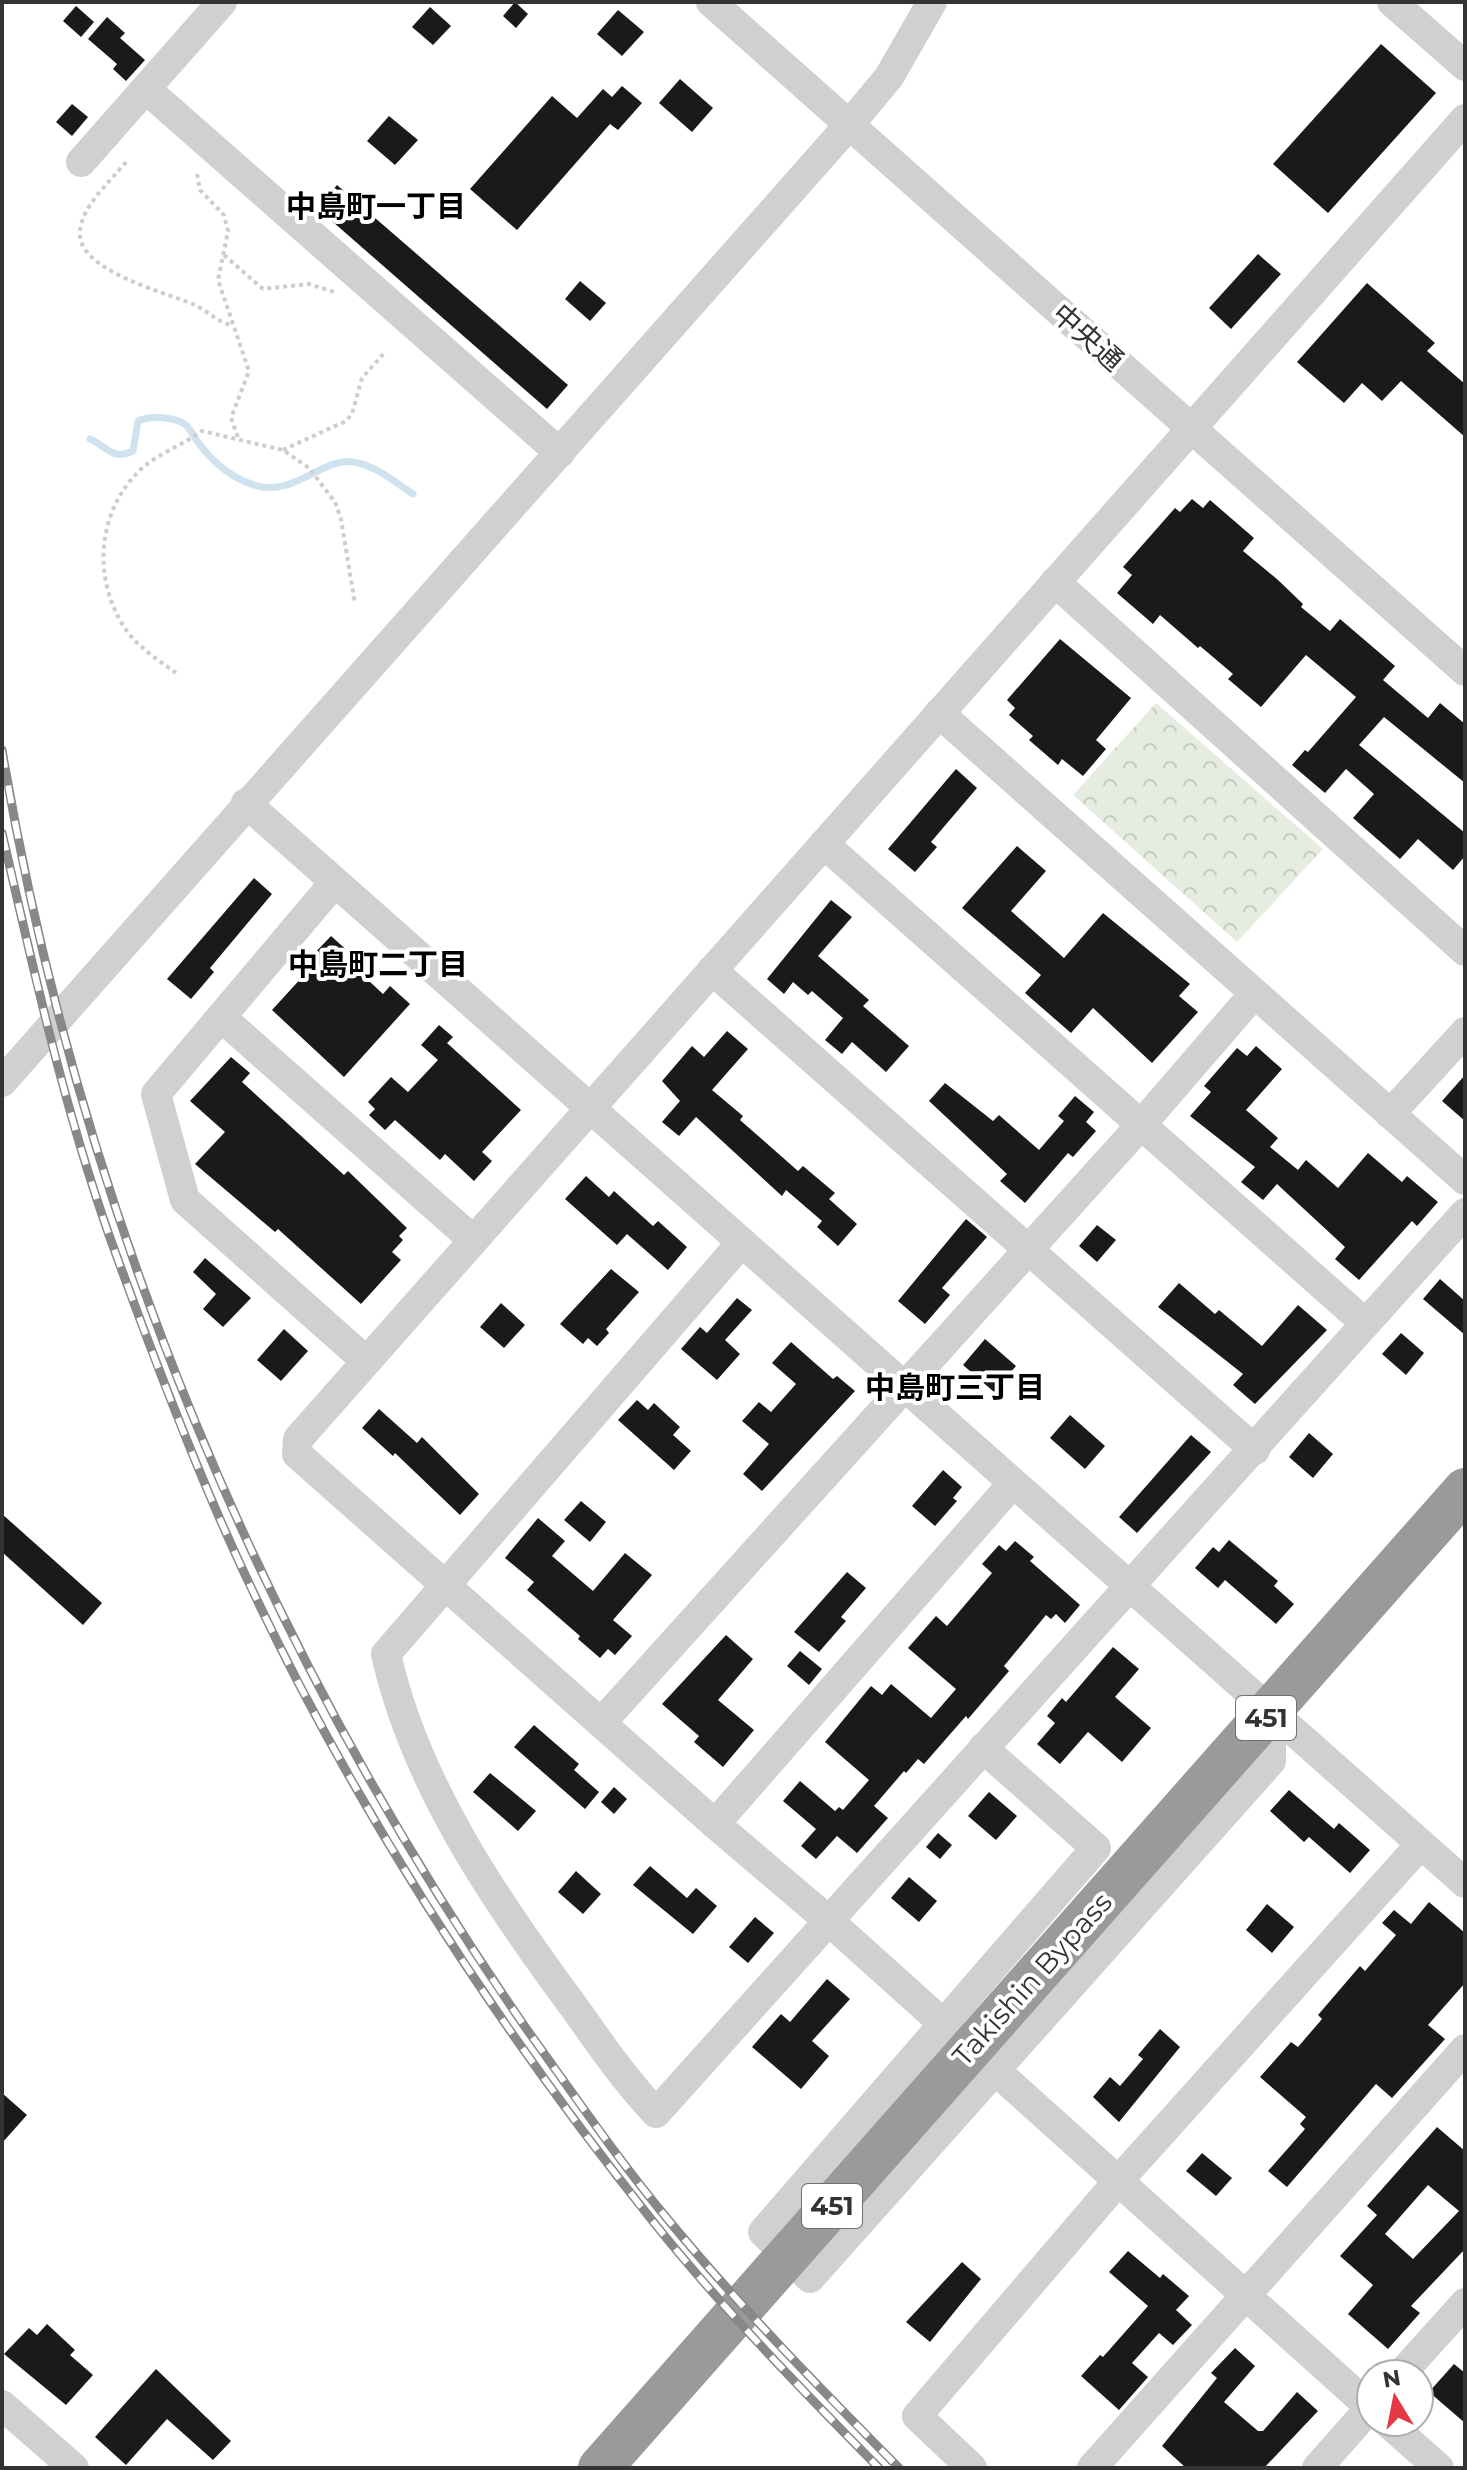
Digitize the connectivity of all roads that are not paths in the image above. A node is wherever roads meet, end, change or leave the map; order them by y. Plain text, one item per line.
1 (222, 2) edge
2 (711, 2) edge
3 (932, 2) edge
4 (1392, 2) edge
5 (1465, 66) edge
6 (147, 90) junction
7 (1465, 119) edge
8 (849, 125) junction
9 (81, 162) dead end
10 (1190, 428) junction
11 (560, 453) junction
12 (1055, 582) junction
13 (1465, 671) edge
14 (939, 713) junction
15 (246, 803) junction
16 (824, 844) junction
17 (334, 883) junction
18 (1465, 951) edge
19 (712, 970) junction
20 (1253, 995) junction
21 (221, 1017) junction
22 (1465, 1032) edge
23 (2, 1082) edge
24 (589, 1107) junction
25 (1390, 1114) junction
26 (1140, 1126) junction
27 (1465, 1180) edge
28 (1465, 1213) edge
29 (472, 1239) junction
30 (742, 1242) junction
31 (1027, 1250) junction
32 (1365, 1323) junction
33 (365, 1360) junction
34 (903, 1384) junction
35 (1255, 1450) junction
36 (1013, 1483) junction
37 (1465, 1490) edge
38 (446, 1585) junction
39 (1129, 1586) junction
40 (1271, 1713) junction
41 (601, 1723) junction
42 (983, 1748) junction
43 (715, 1824) junction
44 (1421, 1844) junction
45 (1465, 1883) edge
46 (829, 1921) junction
47 (945, 2025) junction
48 (1465, 2049) edge
49 (996, 2070) junction
50 (1119, 2180) junction
51 (1246, 2296) junction
52 (1465, 2303) edge
53 (1415, 2358) edge
54 (1355, 2394) edge
55 (2, 2405) edge
56 (1355, 2426) edge
57 (1405, 2438) edge
58 (74, 2468) edge
59 (600, 2468) edge
60 (972, 2468) edge
61 (1092, 2468) edge
62 (1317, 2468) edge
63 (1439, 2468) edge

1 - 6 street
2 - 8 street, 中央通
3 - 8 street
4 - 5 street
6 - 9 street
6 - 11 street
7 - 10 street
8 - 10 street, 中央通
8 - 11 street
10 - 12 street
10 - 13 street, 中央通
11 - 15 street
12 - 14 street
12 - 18 street
14 - 16 street
14 - 20 street
15 - 17 street
15 - 23 street
16 - 19 street
16 - 26 street
17 - 21 street
17 - 24 street
19 - 24 street
19 - 31 street
20 - 25 street
20 - 26 street
21 - 29 street
21 - 33 street
22 - 25 street
24 - 29 street
24 - 30 street
25 - 27 street
26 - 31 street
26 - 32 street
28 - 32 street
29 - 33 street
30 - 34 street
30 - 38 street
31 - 34 street
31 - 35 street
32 - 35 street
33 - 38 street
34 - 36 street
34 - 41 street
35 - 39 street
36 - 39 street
36 - 43 street
37 - 40 highway, Takishin Bypass / 451
38 - 41 street
38 - 46 street
39 - 40 street
39 - 42 street
40 - 44 street
40 - 49 street
40 - 59 highway, Takishin Bypass / 451
41 - 43 street
42 - 46 street
42 - 47 street
43 - 46 street
44 - 45 street
44 - 50 street
46 - 47 street
47 - 49 street
47 - 49 street
48 - 51 street
49 - 50 street
50 - 51 street
50 - 60 street
51 - 54 street
51 - 61 street
52 - 53 street
55 - 58 street
56 - 62 street
57 - 63 street

